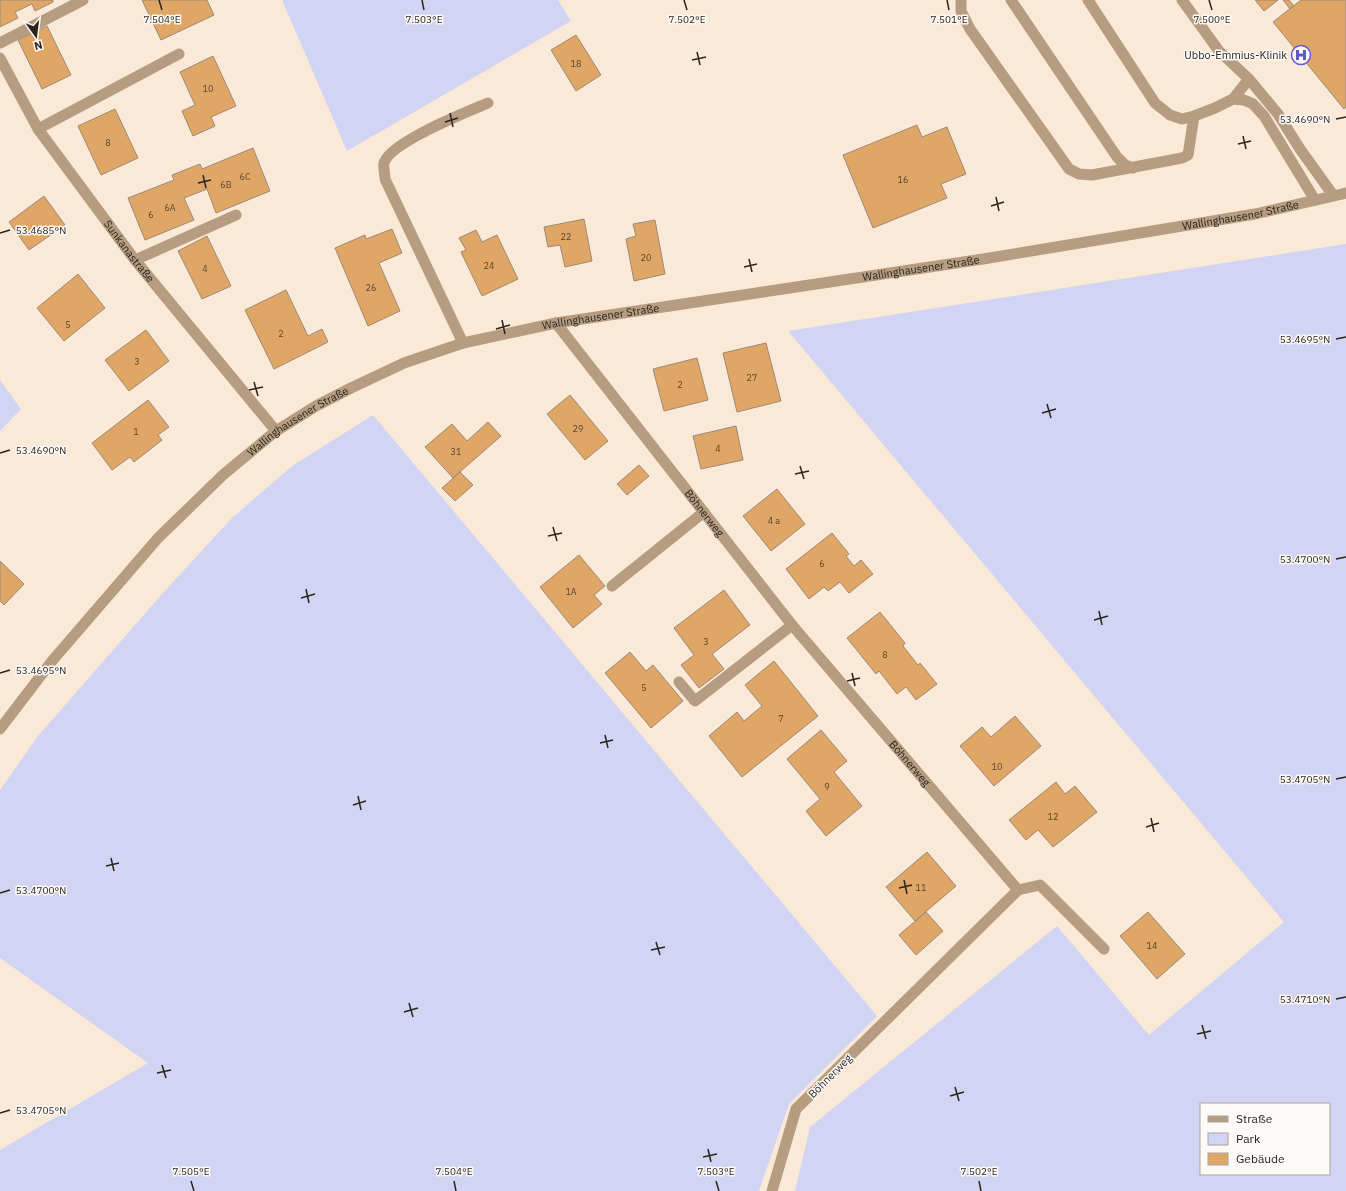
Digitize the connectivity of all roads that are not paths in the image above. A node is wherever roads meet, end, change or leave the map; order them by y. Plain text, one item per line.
1 (83, 0) edge
2 (961, 0) edge
3 (1011, 0) edge
4 (1088, 0) edge
5 (1182, 0) edge
6 (0, 43) edge
7 (179, 54) dead end
8 (0, 58) edge
9 (1249, 79) junction
10 (1233, 99) junction
11 (488, 103) dead end
12 (1194, 116) junction
13 (38, 129) junction
14 (1133, 168) junction
15 (1346, 192) edge
16 (1334, 195) junction
17 (1315, 200) junction
18 (236, 215) dead end
19 (135, 260) junction
20 (556, 323) junction
21 (463, 343) junction
22 (276, 431) junction
23 (704, 512) junction
24 (612, 586) dead end
25 (792, 625) junction
26 (679, 682) dead end
27 (0, 729) edge
28 (1018, 890) junction
29 (1104, 950) dead end
30 (772, 1191) edge

1 - 6 street
2 - 14 street
3 - 14 street
4 - 12 street
5 - 9 street
7 - 13 street
8 - 13 street, Sunkanastraße
9 - 10 street
9 - 16 street
10 - 12 street
10 - 17 street
11 - 21 street
12 - 14 street
13 - 19 street, Sunkanastraße
15 - 16 street, Wallinghausener Straße
16 - 17 street, Wallinghausener Straße
17 - 20 street, Wallinghausener Straße
18 - 19 street
19 - 22 street, Sunkanastraße
20 - 21 street, Wallinghausener Straße
20 - 23 street, Böhnerweg
21 - 22 street, Wallinghausener Straße
22 - 27 street, Wallinghausener Straße
23 - 24 street
23 - 25 street, Böhnerweg
25 - 26 street
25 - 28 street, Böhnerweg
28 - 29 street
28 - 30 street, Böhnerweg

